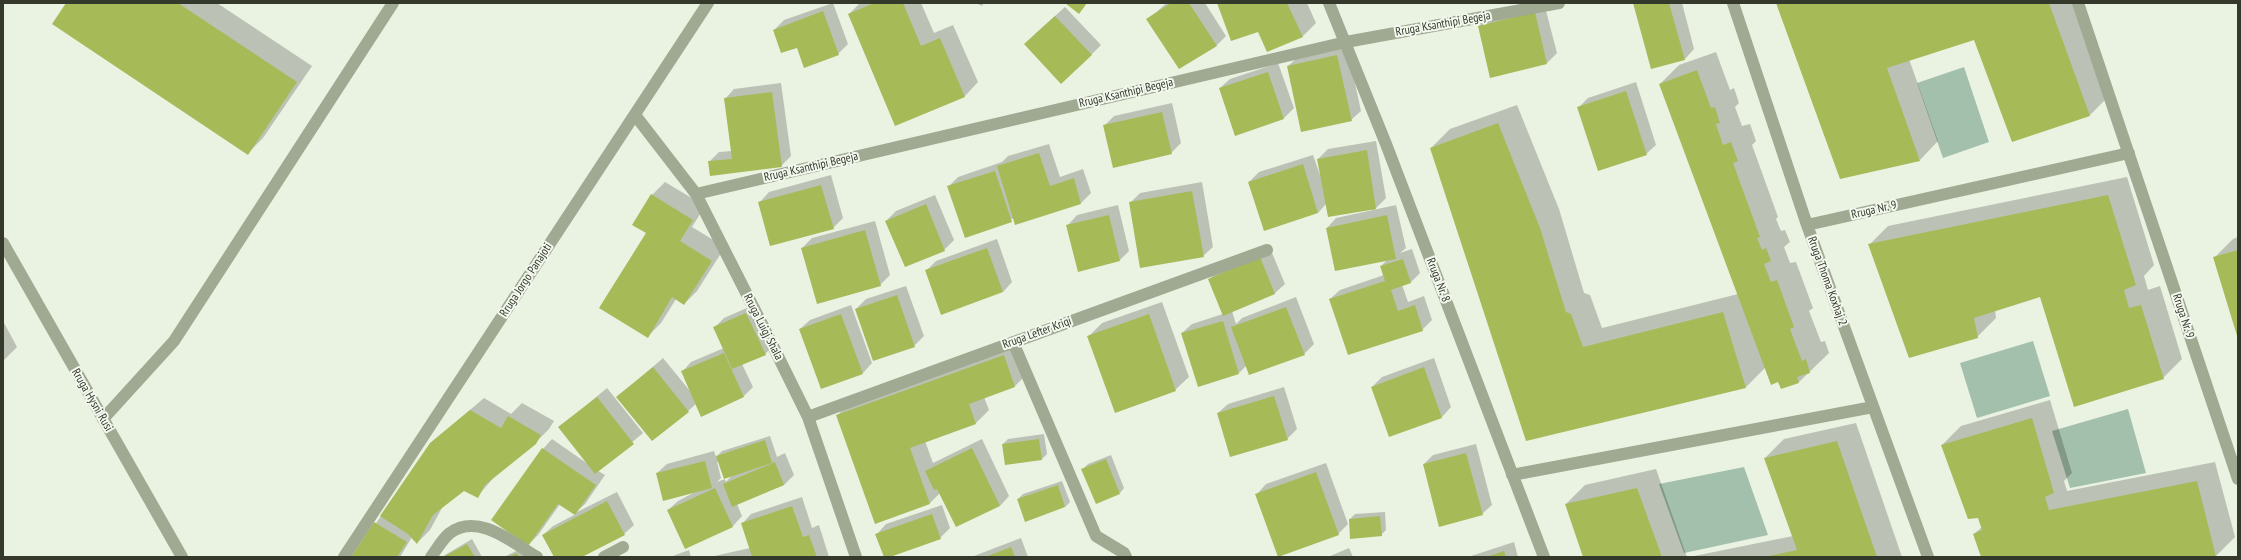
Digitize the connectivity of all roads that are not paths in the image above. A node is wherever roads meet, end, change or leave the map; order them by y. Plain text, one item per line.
1 (394, 3) edge
2 (708, 3) edge
3 (1329, 3) edge
4 (1559, 3) edge
5 (1733, 3) edge
6 (2078, 3) edge
7 (1346, 42) junction
8 (635, 115) junction
9 (2128, 153) junction
10 (696, 194) junction
11 (1807, 225) junction
12 (3, 243) edge
13 (1267, 250) dead end
14 (1013, 342) junction
15 (1873, 407) junction
16 (808, 417) junction
17 (103, 419) junction
18 (1512, 475) junction
19 (2238, 479) edge
20 (623, 547) dead end
21 (182, 557) edge
22 (344, 557) edge
23 (431, 557) edge
24 (537, 557) edge
25 (604, 557) edge
26 (856, 557) edge
27 (1126, 557) edge
28 (1544, 557) edge
29 (1928, 557) edge

1 - 17 street
2 - 8 street, Rruga Jorgo Panajoti
3 - 7 street, Rruga Nr. 8
4 - 7 street, Rruga Ksanthipi Begeja
5 - 11 street, Rruga Thoma Koxhaj 2
6 - 9 street, Rruga Nr. 9
7 - 10 street, Rruga Ksanthipi Begeja
7 - 18 street, Rruga Nr. 8
8 - 10 street, Rruga Luigj Shala
8 - 22 street, Rruga Jorgo Panajoti
9 - 11 street, Rruga Nr. 9
9 - 19 street, Rruga Nr. 9
10 - 16 street, Rruga Luigj Shala
11 - 15 street, Rruga Thoma Koxhaj 2
12 - 17 street, Rruga Hysni Rusi
13 - 14 street, Rruga Lefter Kriqi
14 - 16 street, Rruga Lefter Kriqi
14 - 27 street
15 - 18 street
15 - 29 street, Rruga Thoma Koxhaj 2
16 - 26 street, Rruga Luigj Shala
17 - 21 street, Rruga Hysni Rusi
18 - 28 street, Rruga Nr. 8
20 - 25 street
23 - 24 street

